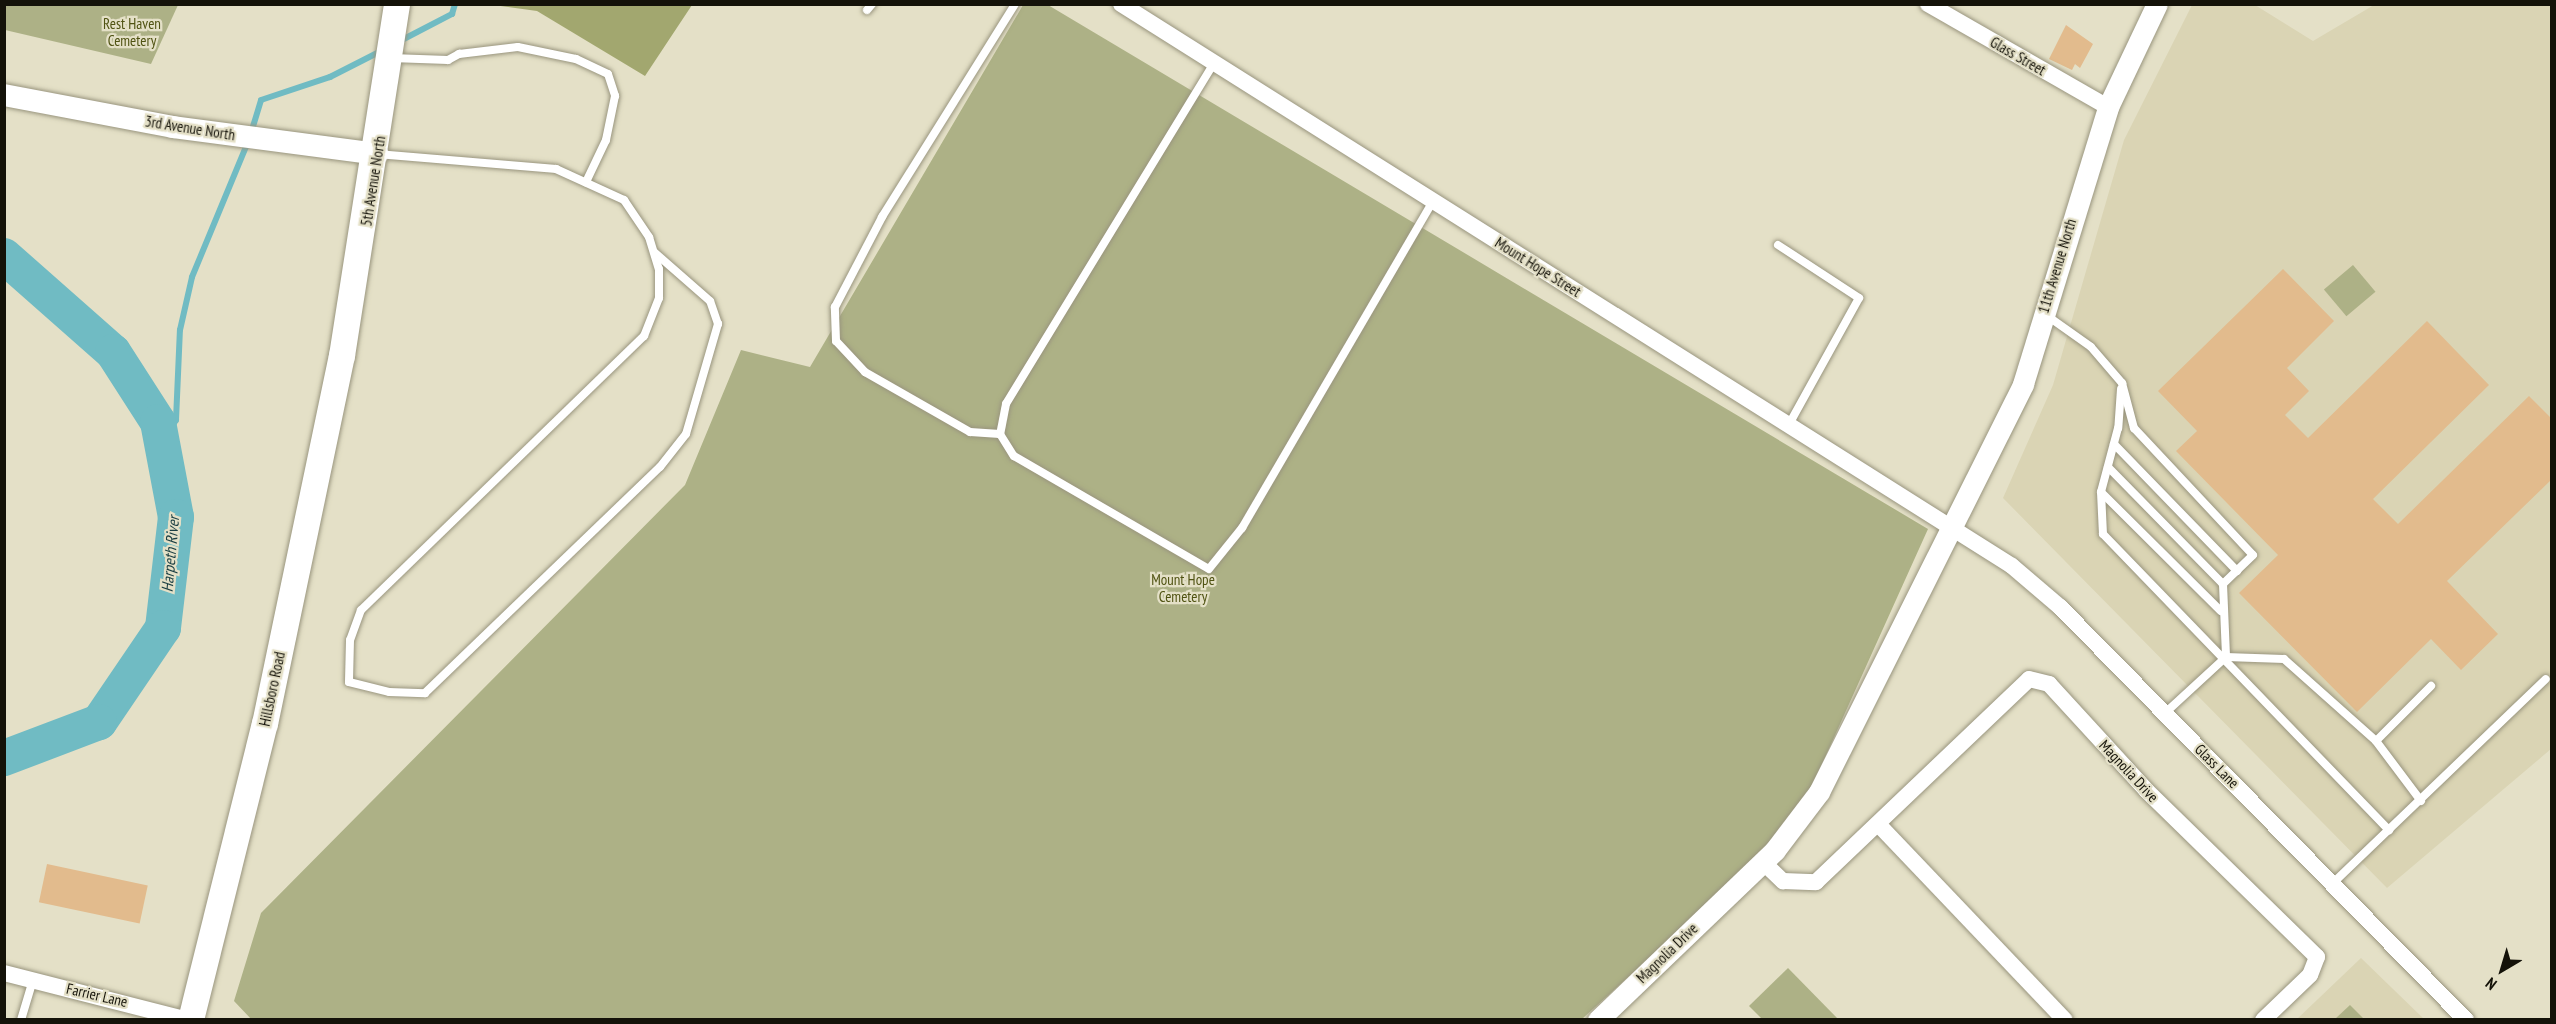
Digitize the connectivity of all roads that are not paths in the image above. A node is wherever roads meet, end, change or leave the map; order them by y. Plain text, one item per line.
1 (1015, 4) edge
2 (1122, 4) edge
3 (1928, 4) edge
4 (2157, 4) edge
5 (396, 10) edge
6 (390, 58) junction
7 (1214, 63) junction
8 (4, 95) edge
9 (2108, 107) junction
10 (377, 154) junction
11 (586, 182) junction
12 (1433, 201) junction
13 (1778, 245) dead end
14 (654, 252) junction
15 (2043, 313) junction
16 (342, 356) joint
17 (2122, 383) junction
18 (1788, 426) junction
19 (1000, 434) junction
20 (2114, 444) junction
21 (2108, 467) junction
22 (2101, 492) junction
23 (1955, 527) junction
24 (2237, 571) junction
25 (2223, 584) junction
26 (2221, 611) junction
27 (2226, 657) junction
28 (2546, 678) dead end
29 (2432, 687) dead end
30 (2164, 714) junction
31 (2376, 741) junction
32 (2421, 801) junction
33 (1879, 825) junction
34 (2389, 830) junction
35 (1762, 862) junction
36 (2332, 884) junction
37 (4, 973) edge
38 (33, 980) junction
39 (21, 1020) edge
40 (190, 1020) edge
41 (1598, 1020) edge
42 (2065, 1020) edge
43 (2264, 1020) edge
44 (2466, 1020) edge

1 - 19 lane
2 - 7 street, Mount Hope Street
3 - 9 street, Glass Street
4 - 9 street, 11th Avenue North
5 - 6 main road, 5th Avenue North
6 - 10 main road, 5th Avenue North
6 - 11 lane
7 - 12 street, Mount Hope Street
7 - 19 lane
8 - 10 main road, 3rd Avenue North
9 - 15 street, 11th Avenue North
10 - 11 lane
10 - 16 main road, 5th Avenue North
11 - 14 lane
12 - 18 street, Mount Hope Street
12 - 19 lane
13 - 18 lane
14 - 14 lane
15 - 17 lane
15 - 23 street, 11th Avenue North
16 - 40 main road, Hillsboro Road
17 - 20 lane
17 - 24 lane
18 - 23 street, Mount Hope Street
20 - 21 lane
20 - 24 lane
21 - 22 lane
21 - 25 lane
22 - 26 lane
22 - 27 lane
23 - 30 street, Glass Lane
23 - 35 street, Magnolia Drive
24 - 25 lane
25 - 26 lane
26 - 27 lane
27 - 30 lane
27 - 31 lane
27 - 34 lane
28 - 32 lane
29 - 31 lane
30 - 36 street, Glass Lane
31 - 32 lane
32 - 34 lane
33 - 35 street, Magnolia Drive
33 - 42 street
33 - 43 street, Magnolia Drive
34 - 36 lane
35 - 41 street, Magnolia Drive
36 - 44 street, Glass Lane
37 - 38 street, Farrier Lane
38 - 39 lane
38 - 40 street, Farrier Lane

